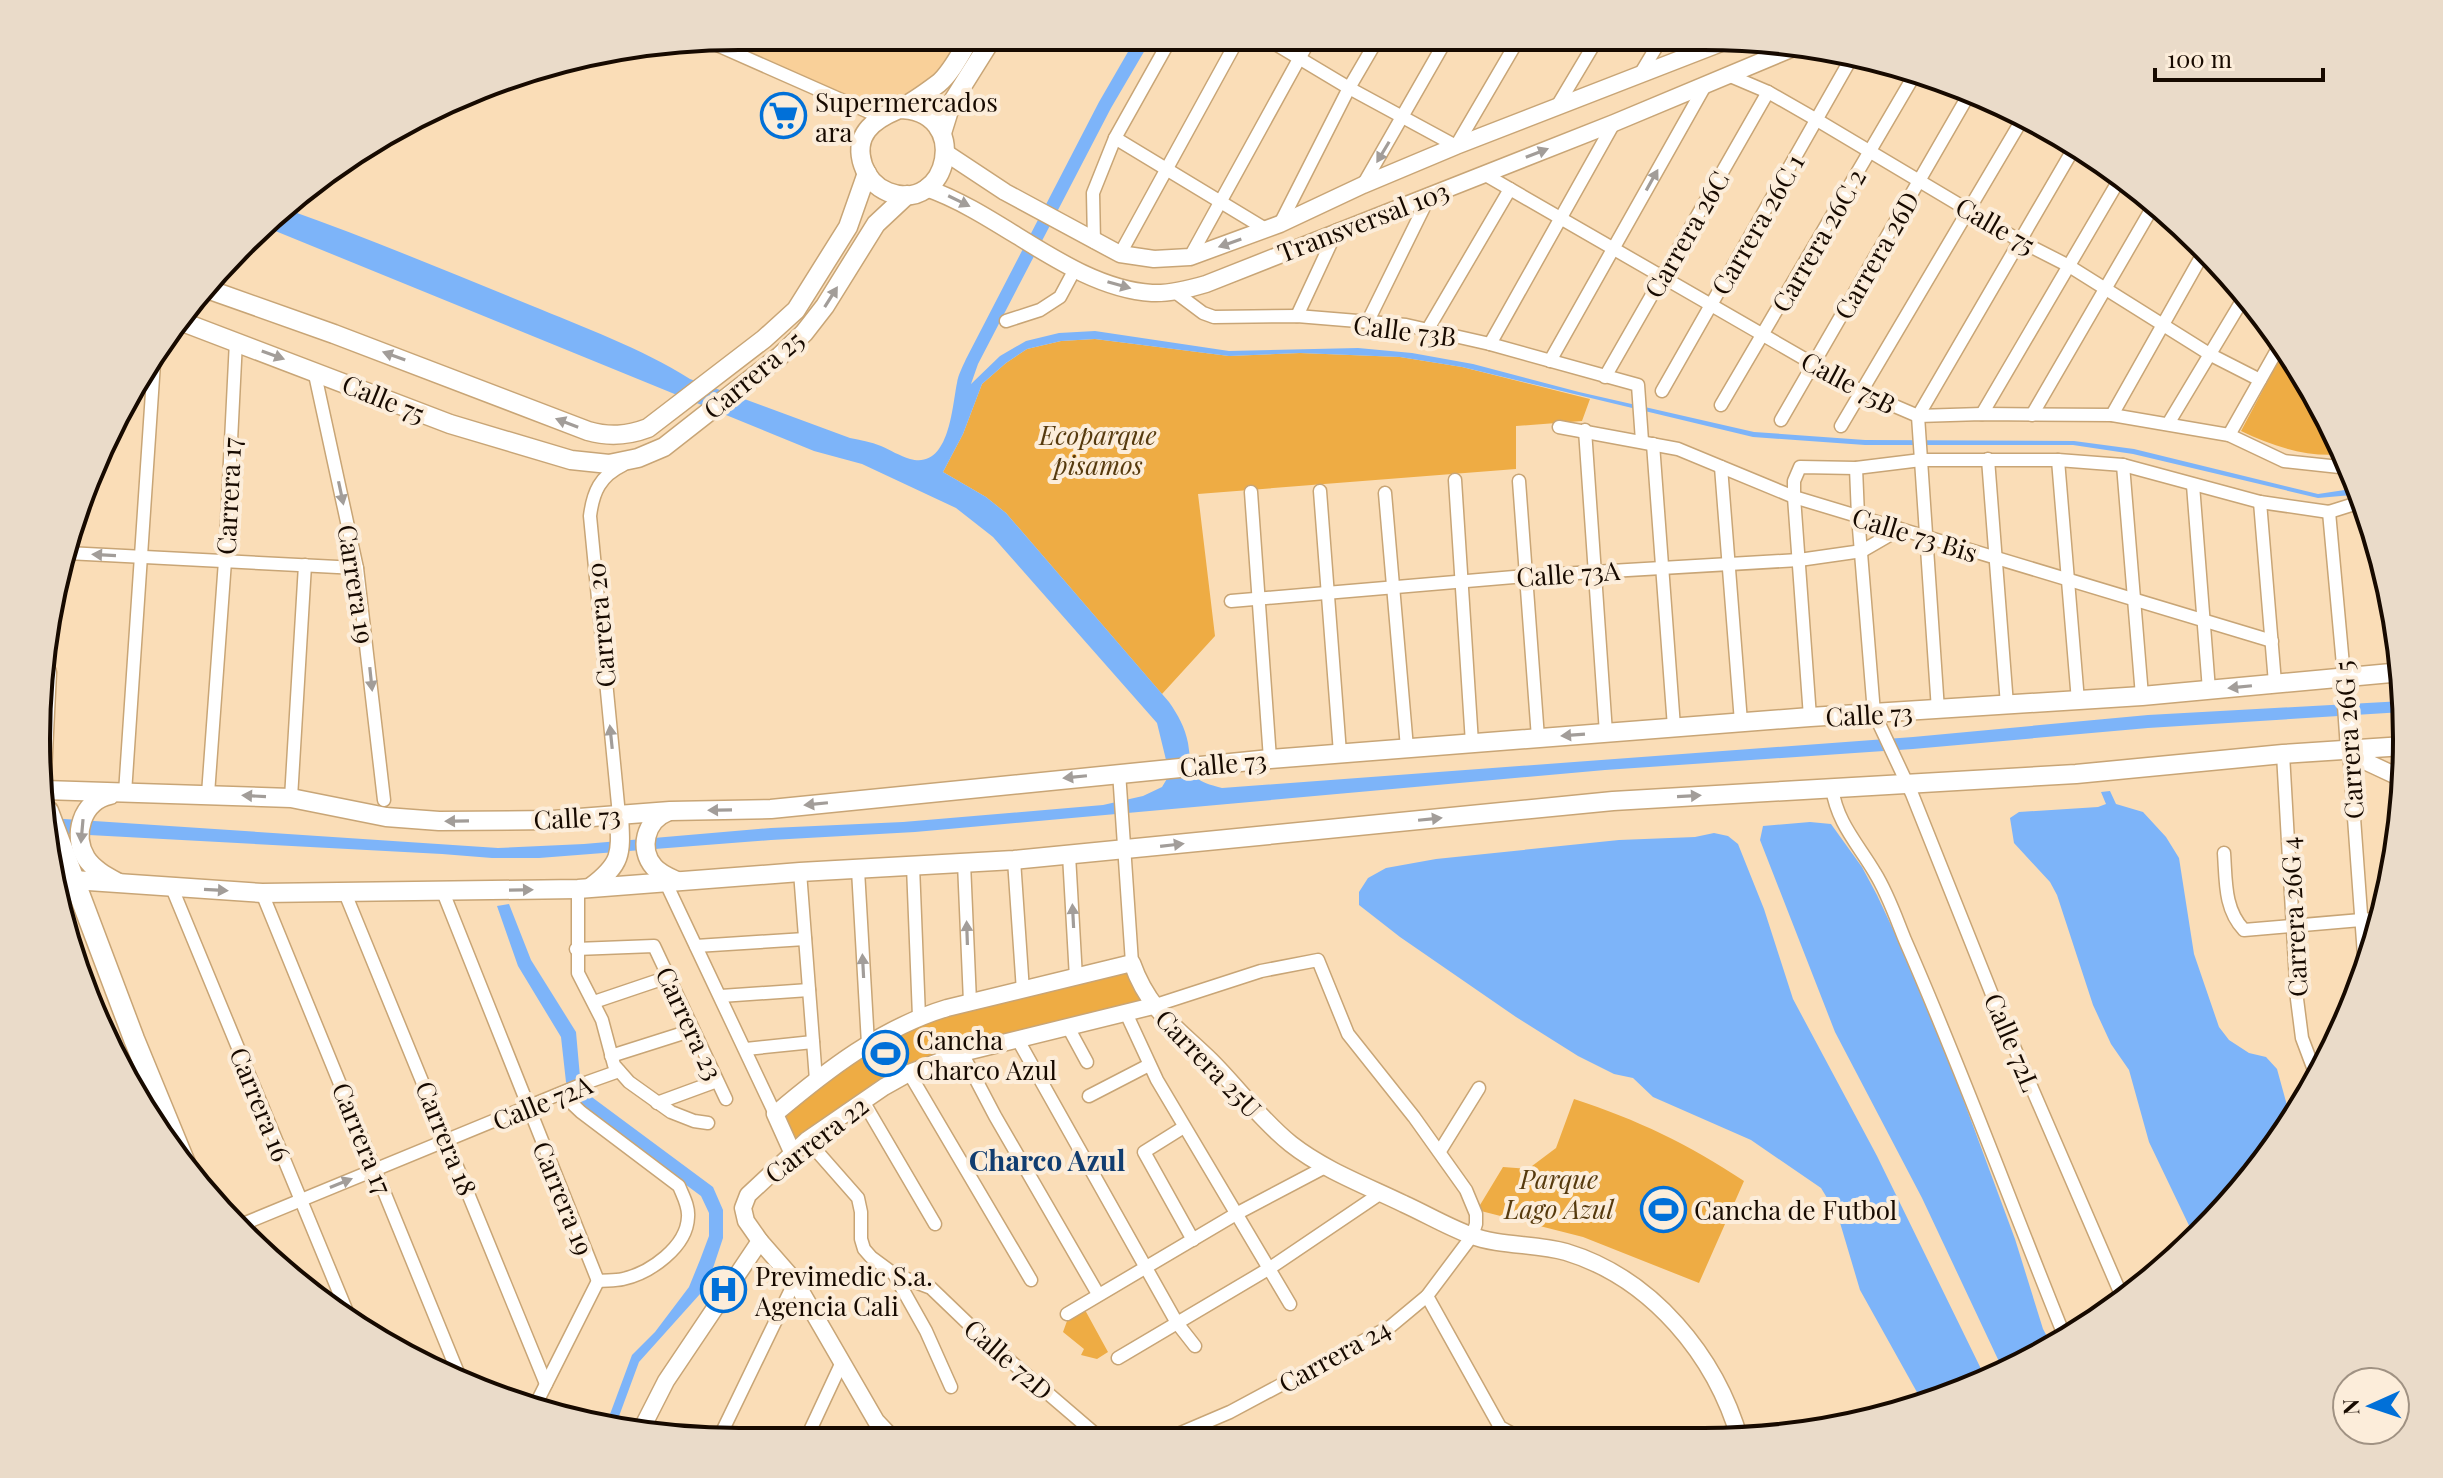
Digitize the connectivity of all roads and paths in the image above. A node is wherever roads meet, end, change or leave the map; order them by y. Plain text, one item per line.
1 (729, 50) edge
2 (962, 50) edge
3 (985, 50) edge
4 (1164, 50) edge
5 (1232, 50) edge
6 (1286, 50) edge
7 (1304, 50) edge
8 (1371, 50) edge
9 (1440, 50) edge
10 (1512, 50) edge
11 (1591, 50) edge
12 (1655, 50) edge
13 (1688, 50) edge
14 (1701, 50) edge
15 (1693, 53) junction
16 (1778, 54) edge
17 (1299, 58) junction
18 (1847, 65) edge
19 (1728, 75) junction
20 (1639, 76) junction
21 (1910, 82) edge
22 (1706, 84) junction
23 (1349, 88) junction
24 (1768, 92) junction
25 (1965, 101) edge
26 (1556, 108) junction
27 (898, 109) junction
28 (880, 117) junction
29 (1403, 118) junction
30 (1817, 120) junction
31 (1614, 123) junction
32 (2018, 126) edge
33 (942, 133) junction
34 (1115, 138) junction
35 (1456, 146) junction
36 (1870, 151) junction
37 (946, 153) junction
38 (2070, 155) edge
39 (1167, 169) junction
40 (867, 173) junction
41 (1484, 174) junction
42 (1919, 181) junction
43 (1363, 185) junction
44 (2115, 186) edge
45 (926, 188) junction
46 (1510, 189) junction
47 (907, 195) junction
48 (1430, 195) junction
49 (1221, 200) junction
50 (1968, 209) junction
51 (1302, 214) junction
52 (2149, 214) edge
53 (1561, 218) junction
54 (1274, 227) junction
55 (1337, 230) junction
56 (1313, 241) junction
57 (2020, 241) junction
58 (1094, 242) junction
59 (1614, 248) junction
60 (1120, 254) junction
61 (1190, 257) junction
62 (2199, 261) edge
63 (2069, 266) junction
64 (1075, 269) junction
65 (1662, 276) junction
66 (2105, 290) junction
67 (215, 292) edge
68 (1175, 292) junction
69 (1711, 305) junction
70 (2239, 306) edge
71 (1297, 316) junction
72 (1006, 321) dead end
73 (1368, 321) junction
74 (189, 324) edge
75 (2163, 325) junction
76 (1428, 329) junction
77 (1762, 335) junction
78 (236, 341) junction
79 (1490, 344) junction
80 (2211, 355) junction
81 (2276, 355) edge
82 (1550, 361) junction
83 (1813, 364) junction
84 (314, 370) junction
85 (153, 376) edge
86 (1605, 377) junction
87 (2260, 380) junction
88 (1662, 391) dead end
89 (1862, 392) junction
90 (1721, 405) dead end
91 (1982, 414) junction
92 (2032, 415) junction
93 (2112, 415) junction
94 (1781, 420) dead end
95 (1918, 423) junction
96 (2168, 424) junction
97 (1841, 426) dead end
98 (1559, 427) dead end
99 (1585, 430) junction
100 (603, 435) joint
101 (2229, 435) junction
102 (1648, 442) junction
103 (638, 458) junction
104 (1921, 458) junction
105 (1988, 459) junction
106 (2058, 460) junction
107 (591, 463) joint
108 (2123, 465) junction
109 (1721, 467) junction
110 (2337, 467) edge
111 (1856, 468) junction
112 (1455, 480) dead end
113 (1519, 481) dead end
114 (2193, 485) junction
115 (1320, 491) dead end
116 (1251, 492) dead end
117 (1385, 493) dead end
118 (1794, 497) junction
119 (2260, 502) junction
120 (2351, 505) edge
121 (2329, 512) junction
122 (1858, 516) junction
123 (1900, 529) junction
124 (1927, 537) junction
125 (1862, 551) junction
126 (75, 553) edge
127 (141, 557) junction
128 (1995, 558) junction
129 (1799, 560) junction
130 (225, 561) junction
131 (1729, 564) junction
132 (305, 565) junction
133 (357, 568) junction
134 (1662, 568) junction
135 (1595, 571) junction
136 (1526, 576) junction
137 (2068, 579) junction
138 (1461, 581) junction
139 (1392, 588) junction
140 (1327, 592) junction
141 (1260, 598) junction
142 (1231, 601) dead end
143 (2134, 601) junction
144 (2203, 621) junction
145 (2272, 641) junction
146 (2390, 674) edge
147 (2344, 682) junction
148 (2275, 683) junction
149 (2209, 690) junction
150 (2142, 696) junction
151 (2078, 701) junction
152 (2007, 705) junction
153 (1938, 710) junction
154 (1810, 717) junction
155 (1877, 720) junction
156 (1741, 722) junction
157 (1674, 727) junction
158 (1606, 733) junction
159 (1538, 738) junction
160 (1472, 743) junction
161 (2348, 743) junction
162 (2393, 745) edge
163 (1407, 748) junction
164 (1340, 753) junction
165 (2283, 754) junction
166 (1270, 759) junction
167 (51, 774) edge
168 (2392, 774) edge
169 (1903, 775) junction
170 (1120, 780) junction
171 (1832, 788) junction
172 (52, 790) edge
173 (80, 791) junction
174 (125, 793) junction
175 (208, 794) junction
176 (291, 798) junction
177 (384, 800) dead end
178 (662, 816) junction
179 (619, 824) junction
180 (1124, 844) junction
181 (59, 850) edge
182 (2224, 853) dead end
183 (1069, 855) junction
184 (1014, 860) junction
185 (964, 863) junction
186 (913, 866) junction
187 (858, 870) junction
188 (800, 872) junction
189 (67, 876) edge
190 (668, 879) junction
191 (120, 883) junction
192 (592, 884) junction
193 (172, 888) junction
194 (443, 892) junction
195 (262, 893) junction
196 (345, 893) junction
197 (2369, 919) edge
198 (2361, 920) junction
199 (2293, 924) junction
200 (805, 939) junction
201 (2363, 940) edge
202 (696, 946) junction
203 (576, 949) junction
204 (1132, 963) junction
205 (668, 977) junction
206 (1076, 978) junction
207 (809, 990) junction
208 (1023, 991) junction
209 (721, 996) junction
210 (594, 1002) junction
211 (970, 1002) junction
212 (1153, 1006) junction
213 (1126, 1013) junction
214 (919, 1017) junction
215 (1068, 1027) junction
216 (693, 1030) junction
217 (1018, 1040) junction
218 (813, 1042) junction
219 (868, 1044) junction
220 (746, 1049) junction
221 (962, 1053) junction
222 (611, 1056) junction
223 (1087, 1062) dead end
224 (2312, 1064) edge
225 (1149, 1065) junction
226 (619, 1071) junction
227 (909, 1073) junction
228 (816, 1080) junction
229 (717, 1081) junction
230 (1479, 1088) dead end
231 (564, 1093) junction
232 (1089, 1096) dead end
233 (726, 1099) dead end
234 (863, 1101) junction
235 (657, 1103) junction
236 (528, 1107) junction
237 (775, 1114) junction
238 (708, 1123) dead end
239 (1184, 1127) junction
240 (171, 1129) edge
241 (448, 1140) junction
242 (807, 1140) junction
243 (1440, 1151) junction
244 (793, 1154) junction
245 (1327, 1166) junction
246 (376, 1169) junction
247 (1381, 1193) junction
248 (301, 1200) junction
249 (1236, 1214) junction
250 (248, 1222) edge
251 (935, 1224) dead end
252 (1472, 1236) junction
253 (1193, 1240) junction
254 (760, 1241) junction
255 (1148, 1268) junction
256 (1270, 1268) junction
257 (894, 1274) junction
258 (1031, 1280) dead end
259 (598, 1281) junction
260 (795, 1281) junction
261 (2119, 1289) edge
262 (1098, 1294) junction
263 (1427, 1296) junction
264 (343, 1303) edge
265 (1290, 1304) dead end
266 (1067, 1314) dead end
267 (1177, 1323) junction
268 (2061, 1328) edge
269 (1195, 1346) dead end
270 (1118, 1358) dead end
271 (842, 1362) junction
272 (456, 1367) edge
273 (546, 1384) junction
274 (951, 1387) dead end
275 (539, 1398) edge
276 (645, 1421) edge
277 (1736, 1427) edge
278 (724, 1428) edge
279 (811, 1428) edge
280 (883, 1428) edge
281 (1088, 1428) edge
282 (1192, 1428) edge
283 (1502, 1428) edge

1 - 28 street
2 - 27 main road
3 - 33 main road
4 - 34 street
5 - 39 street
6 - 17 street
7 - 17 street
8 - 23 street
9 - 29 street
10 - 35 street
11 - 26 street
12 - 20 street
13 - 15 street
14 - 15 street, Transversal 103
15 - 20 street, Transversal 103
16 - 19 street, Transversal 103
17 - 23 street
17 - 49 street
18 - 30 street, Carrera 26C 1
19 - 22 street, Transversal 103
19 - 24 street, Calle 75
20 - 26 street, Transversal 103
21 - 36 street, Carrera 26C 2
22 - 31 street, Transversal 103
59 -> 22 street
23 - 29 street
23 - 54 street
24 - 30 street, Calle 75
24 - 65 street, Carrera 26C
25 - 42 street, Carrera 26D
26 - 35 street, Transversal 103
27 - 28 main road
27 - 33 main road
28 - 40 main road, Carrera 25
29 - 35 street
29 -> 43 street
30 - 36 street, Calle 75
30 - 69 street, Carrera 26C 1
41 -> 31 street, Transversal 103
31 - 53 street
32 - 50 street
33 - 37 main road
34 - 39 street
34 - 58 street
35 - 43 street, Transversal 103
36 - 42 street, Calle 75
36 - 77 street, Carrera 26C 2
37 - 45 main road
37 - 58 street, Transversal 103
38 - 57 street
39 - 49 street
39 - 60 street
40 - 47 main road
40 - 100 main road, Carrera 25
41 - 46 street, Calle 75B
41 - 48 street, Transversal 103
42 - 50 street, Calle 75
42 - 83 street, Carrera 26D
43 - 51 street, Transversal 103
44 - 63 street
45 - 47 main road, Carrera 25
45 -> 64 street, Transversal 103
46 - 53 street, Calle 75B
46 - 76 street
103 -> 47 main road, Carrera 25
48 - 55 street, Transversal 103
48 - 73 street
49 - 54 street
49 - 61 street
50 - 57 street, Calle 75
50 - 89 street
51 - 54 street, Transversal 103
51 - 56 street
52 - 66 street
53 - 59 street, Calle 75B
53 - 79 street
54 -> 61 street, Transversal 103
55 - 56 street, Transversal 103
55 - 71 street
56 - 68 street, Transversal 103
57 - 63 street, Calle 75
57 - 95 street
58 - 60 street, Transversal 103
59 - 65 street, Calle 75B
59 - 82 street
60 - 61 street, Transversal 103
62 - 75 street
63 - 66 street, Calle 75
63 - 91 street
64 -> 68 street, Transversal 103
64 - 72 street
65 - 69 street, Calle 75B
65 - 86 street, Carrera 26C
66 - 75 street, Calle 75
66 - 92 street
100 -> 67 main road, Calle 75
68 - 71 street, Calle 73B
69 - 77 street, Calle 75B
69 - 88 street, Carrera 26C 1
70 - 80 street
71 - 73 street, Calle 73B
73 - 76 street, Calle 73B
74 - 78 main road, Calle 75
75 - 80 street, Calle 75
75 - 93 street
76 - 79 street, Calle 73B
77 - 83 street, Calle 75B
77 - 90 street, Carrera 26C 2
78 -> 84 main road, Calle 75
78 - 130 street, Carrera 17
79 - 82 street, Calle 73B
80 - 87 street, Calle 75
80 - 96 street
81 - 87 street
82 - 86 street, Calle 73B
83 - 89 street, Calle 75B
83 - 94 street, Carrera 26D
84 - 107 main road, Calle 75
84 -> 133 street, Carrera 19
85 - 127 street
86 - 102 street, Calle 73B
87 - 101 street
89 - 95 street, Calle 75B
89 - 97 street
91 - 92 street, Calle 75B
91 - 95 street, Calle 75B
92 - 93 street, Calle 75B
93 - 96 street, Calle 75B
95 - 104 street
96 - 101 street, Calle 75B
98 - 99 street, Calle 73 Bis
99 - 102 street, Calle 73 Bis
99 - 135 street
101 - 110 street, Calle 75B
102 - 109 street, Calle 73 Bis
102 - 134 street
103 - 107 main road, Carrera 25
179 -> 103 street, Carrera 20
104 - 105 street
104 - 111 street
104 - 124 street
105 - 106 street
105 - 128 street
106 - 108 street
106 - 137 street
108 - 114 street
108 - 143 street
109 - 118 street, Calle 73 Bis
109 - 131 street
111 - 118 street
111 - 122 street
112 - 138 street
113 - 136 street
114 - 119 street
114 - 144 street
115 - 140 street
116 - 141 street
117 - 139 street
118 - 122 street, Calle 73 Bis
118 - 129 street
119 - 121 street
119 - 145 street
120 - 121 street
121 - 147 street, Carrera 26G 5
122 - 123 street, Calle 73 Bis
122 - 125 street
123 - 124 street, Calle 73 Bis
123 - 125 street, Calle 73A
124 - 128 street, Calle 73 Bis
124 - 153 street
125 - 129 street, Calle 73A
125 - 155 street
127 -> 126 street
127 - 130 street
127 - 174 street
128 - 137 street, Calle 73 Bis
128 - 152 street
129 - 131 street, Calle 73A
129 - 154 street
130 - 132 street
130 - 175 street, Carrera 17
131 - 134 street, Calle 73A
131 - 156 street
132 - 133 street
132 - 176 street
133 -> 177 street, Carrera 19
134 - 135 street, Calle 73A
134 - 157 street
135 - 136 street, Calle 73A
135 - 158 street
136 - 138 street, Calle 73A
136 - 159 street
137 - 143 street, Calle 73 Bis
137 - 151 street
138 - 139 street, Calle 73A
138 - 160 street
139 - 140 street, Calle 73A
139 - 163 street
140 - 141 street, Calle 73A
140 - 164 street
141 - 142 street, Calle 73A
141 - 166 street
143 - 144 street, Calle 73 Bis
143 - 150 street
144 - 145 street, Calle 73 Bis
144 - 149 street
145 - 148 street
146 - 147 main road, Calle 73
147 - 148 main road, Calle 73
147 - 161 street, Carrera 26G 5
148 -> 149 main road, Calle 73
149 - 150 main road, Calle 73
150 - 151 main road, Calle 73
151 - 152 main road, Calle 73
152 - 153 main road, Calle 73
153 - 155 main road, Calle 73
154 - 155 main road, Calle 73
154 - 156 main road, Calle 73
155 - 169 street, Calle 72L
156 - 157 main road, Calle 73
157 - 158 main road, Calle 73
158 -> 159 main road, Calle 73
159 - 160 main road, Calle 73
160 - 163 main road, Calle 73
161 - 162 main road
161 - 165 main road
161 - 168 street
161 - 198 street, Carrera 26G 5
163 - 164 main road, Calle 73
164 - 166 main road, Calle 73
165 - 169 main road
165 - 199 street, Carrera 26G 4
166 - 170 main road, Calle 73
167 - 173 main road
169 - 171 main road
169 - 261 street, Calle 72L
170 -> 178 main road, Calle 73
170 - 180 street, Carrera 25U
180 -> 171 main road
171 - 268 street
172 - 173 main road, Calle 73
173 - 174 main road, Calle 73
174 - 175 main road, Calle 73
174 -> 191 main road
176 -> 175 main road, Calle 73
179 -> 176 main road, Calle 73
178 - 179 main road, Calle 73
178 - 190 main road
179 - 192 main road
180 - 183 main road
180 - 204 street, Carrera 25U
181 - 189 main road
182 - 199 street
183 - 184 main road
206 -> 183 street
184 - 185 main road
184 - 208 street
185 - 186 main road
211 -> 185 street
186 - 187 main road
186 - 214 street
187 - 188 main road
219 -> 187 street
188 - 190 main road
188 - 200 street
189 - 191 main road
189 - 240 main road
190 - 192 main road
190 - 202 street
191 - 193 main road
194 -> 192 main road
192 - 203 street
193 -> 195 main road
193 - 248 street, Carrera 16
194 - 196 main road
194 - 236 street, Carrera 19
195 - 196 main road
195 - 246 street, Carrera 17
196 - 241 street, Carrera 18
197 - 198 street
198 - 199 street
198 - 201 street, Carrera 26G 5
199 - 224 street, Carrera 26G 4
200 - 202 street
200 - 207 street
202 - 209 street
203 - 205 street, Carrera 23
203 - 210 street
204 - 206 street, Carrera 22
204 - 212 street, Carrera 25U
205 - 210 street
205 - 216 street, Carrera 23
206 - 208 street, Carrera 22
207 - 209 street
207 - 218 street
208 - 211 street, Carrera 22
209 - 220 street
210 - 222 street
211 - 214 street, Carrera 22
212 - 213 street, Carrera 22
212 - 243 street
212 - 245 street, Carrera 25U
213 - 215 street, Carrera 22
213 - 225 street, Carrera 25U
214 - 219 street, Carrera 22
215 - 217 street, Carrera 22
215 - 223 street
216 - 222 street
216 - 229 street, Carrera 23
217 - 221 street, Carrera 22
217 - 255 street
218 - 220 street
218 - 228 street
219 - 228 street, Carrera 22
220 - 237 street
221 - 227 street, Carrera 22
221 - 262 street
222 - 226 street
225 - 232 street
225 - 239 street, Carrera 25U
226 - 231 street, Calle 72A
226 - 235 street
227 - 234 street, Carrera 22
227 - 258 street
228 - 237 street, Carrera 22
229 - 233 street, Carrera 23
229 - 235 street
230 - 243 street
231 - 236 street, Calle 72A
231 - 259 street
234 - 242 street, Carrera 22
234 - 251 street
235 - 238 street
236 - 241 street, Calle 72A
236 - 259 street, Carrera 19
237 - 244 street
239 - 249 street, Carrera 25U
239 - 253 street
241 - 246 street, Calle 72A
241 - 273 street, Carrera 18
242 - 244 street, Carrera 22
242 - 257 street, Calle 72D
243 - 252 street
244 - 254 street, Carrera 22
245 - 247 street, Carrera 25U
245 - 249 street
248 -> 246 street, Calle 72A
246 - 272 street, Carrera 17
247 - 252 street, Carrera 25U
247 - 256 street
248 - 250 street, Calle 72A
248 - 264 street, Carrera 16
249 - 253 street
249 - 256 street, Carrera 25U
252 - 263 street, Carrera 24
252 - 277 street, Carrera 25U
253 - 255 street
254 - 260 street
254 - 276 street
255 - 262 street
255 - 267 street
256 - 265 street, Carrera 25U
256 - 267 street
257 - 274 street
257 - 281 street, Calle 72D
259 - 273 street
260 - 271 street
260 - 278 street
262 - 266 street
263 - 282 street, Carrera 24
263 - 283 street
267 - 269 street
267 - 270 street
271 - 279 street
271 - 280 street
273 - 275 street

